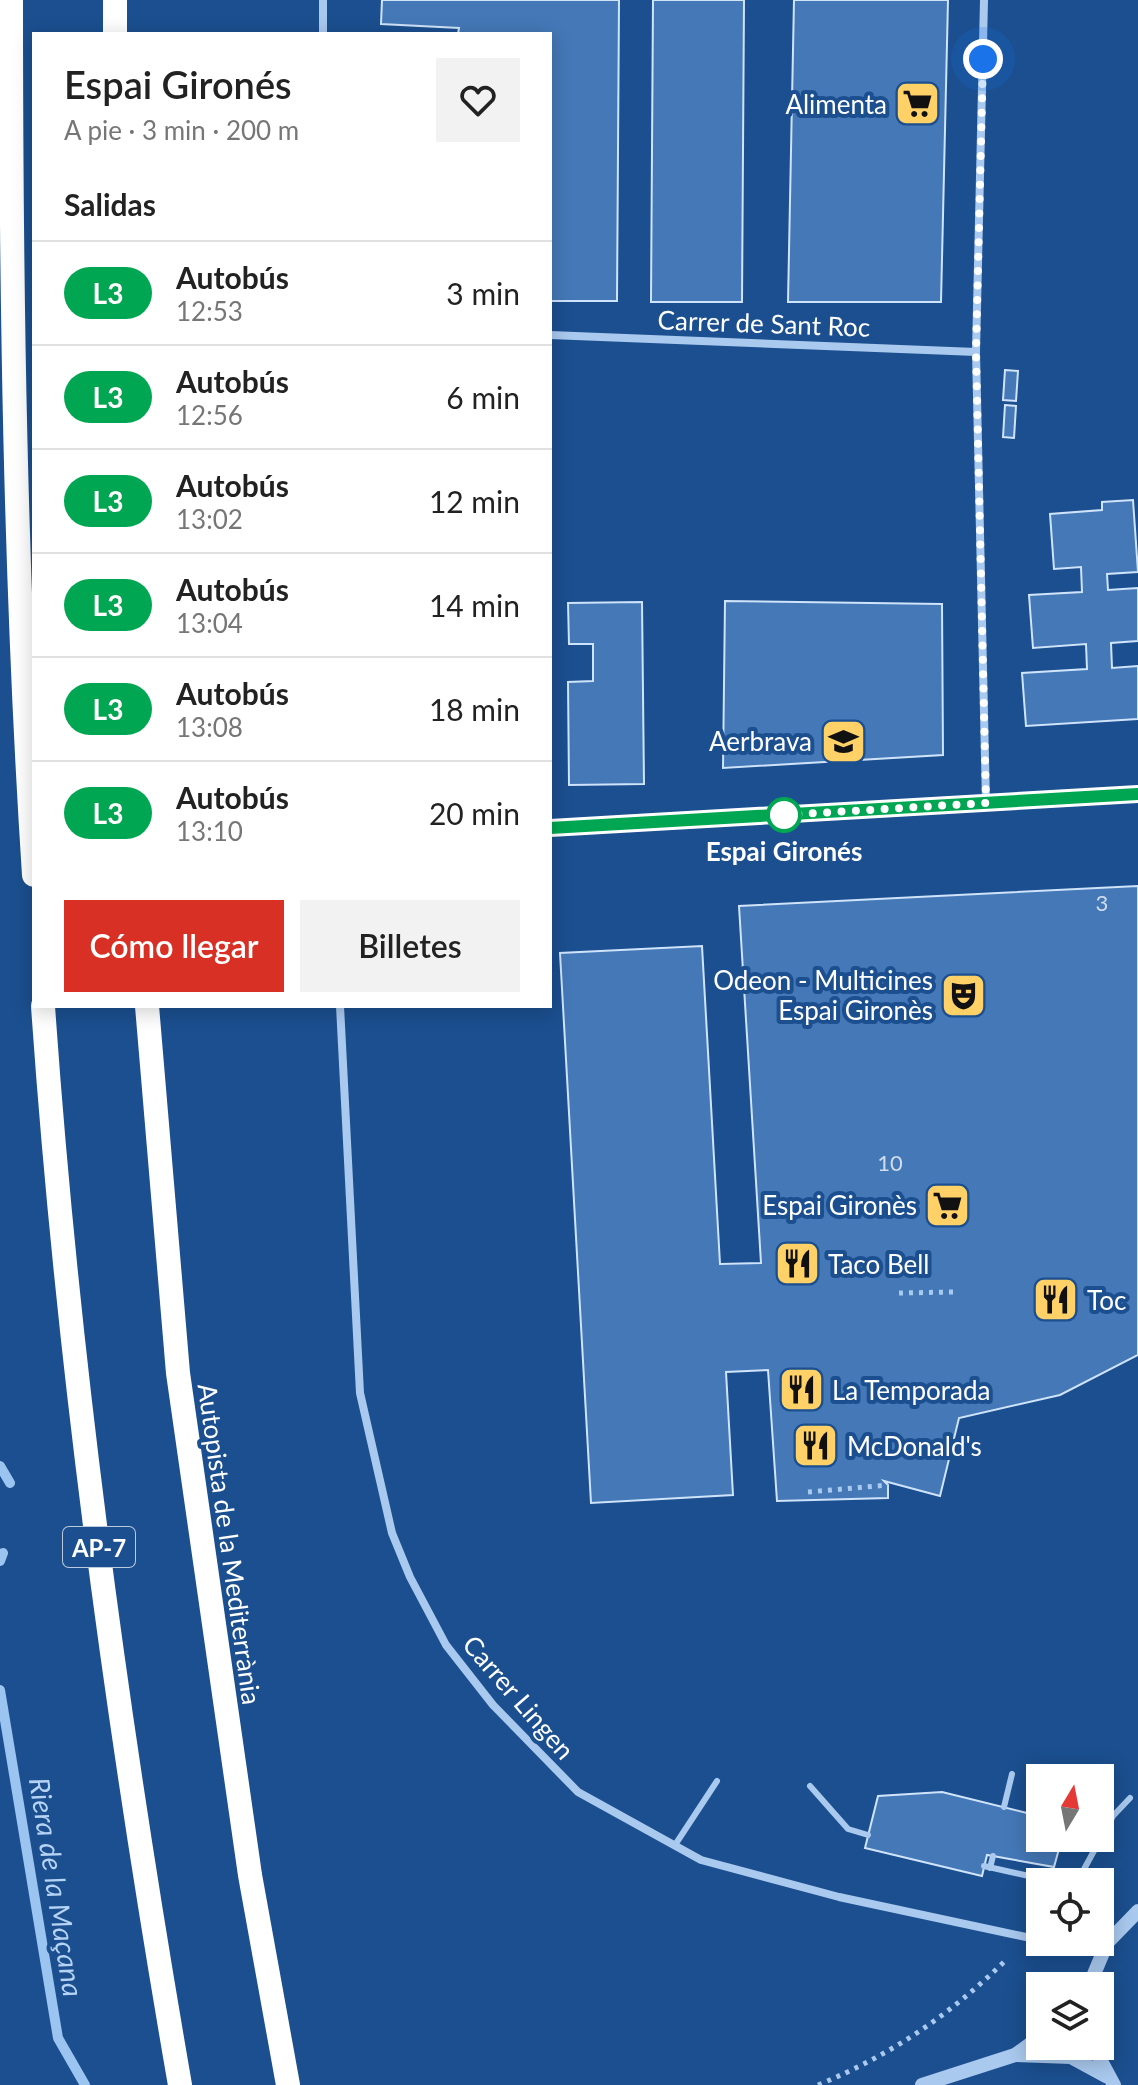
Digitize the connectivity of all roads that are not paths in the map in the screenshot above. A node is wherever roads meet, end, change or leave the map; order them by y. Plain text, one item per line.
1 (11, 0) edge
2 (115, 0) edge
3 (323, 0) edge
4 (984, 0) edge
5 (115, 32) edge
6 (323, 32) edge
7 (552, 335) edge
8 (976, 352) junction
9 (1138, 794) edge
10 (986, 803) junction
11 (552, 828) edge
12 (32, 844) edge
13 (43, 1008) edge
14 (147, 1008) edge
15 (340, 1008) edge
16 (1012, 1774) dead end
17 (717, 1781) dead end
18 (810, 1786) dead end
19 (1130, 1798) dead end
20 (1004, 1807) dead end
21 (868, 1835) dead end
22 (675, 1845) junction
23 (993, 1856) dead end
24 (1085, 1868) edge
25 (1026, 1875) edge
26 (1138, 1911) edge
27 (1114, 1936) edge
28 (1026, 1937) edge
29 (1026, 2047) edge
30 (1015, 2055) junction
31 (1100, 2060) edge
32 (1110, 2081) edge
33 (180, 2085) edge
34 (288, 2085) edge
35 (922, 2085) edge

1 - 12 highway
2 - 5 highway
3 - 6 street
4 - 8 street
7 - 8 street, Carrer de Sant Roc
8 - 10 street
9 - 10 street
10 - 11 street
13 - 33 highway, AP-7
14 - 34 highway, Autopista de la Mediterrània
15 - 22 street, Carrer Lingen
16 - 20 lane
17 - 22 lane
18 - 21 lane
19 - 24 lane
22 - 28 street, Carrer Lingen
23 - 25 lane
26 - 27 street
29 - 30 street
30 - 32 street
30 - 35 street
31 - 32 street

